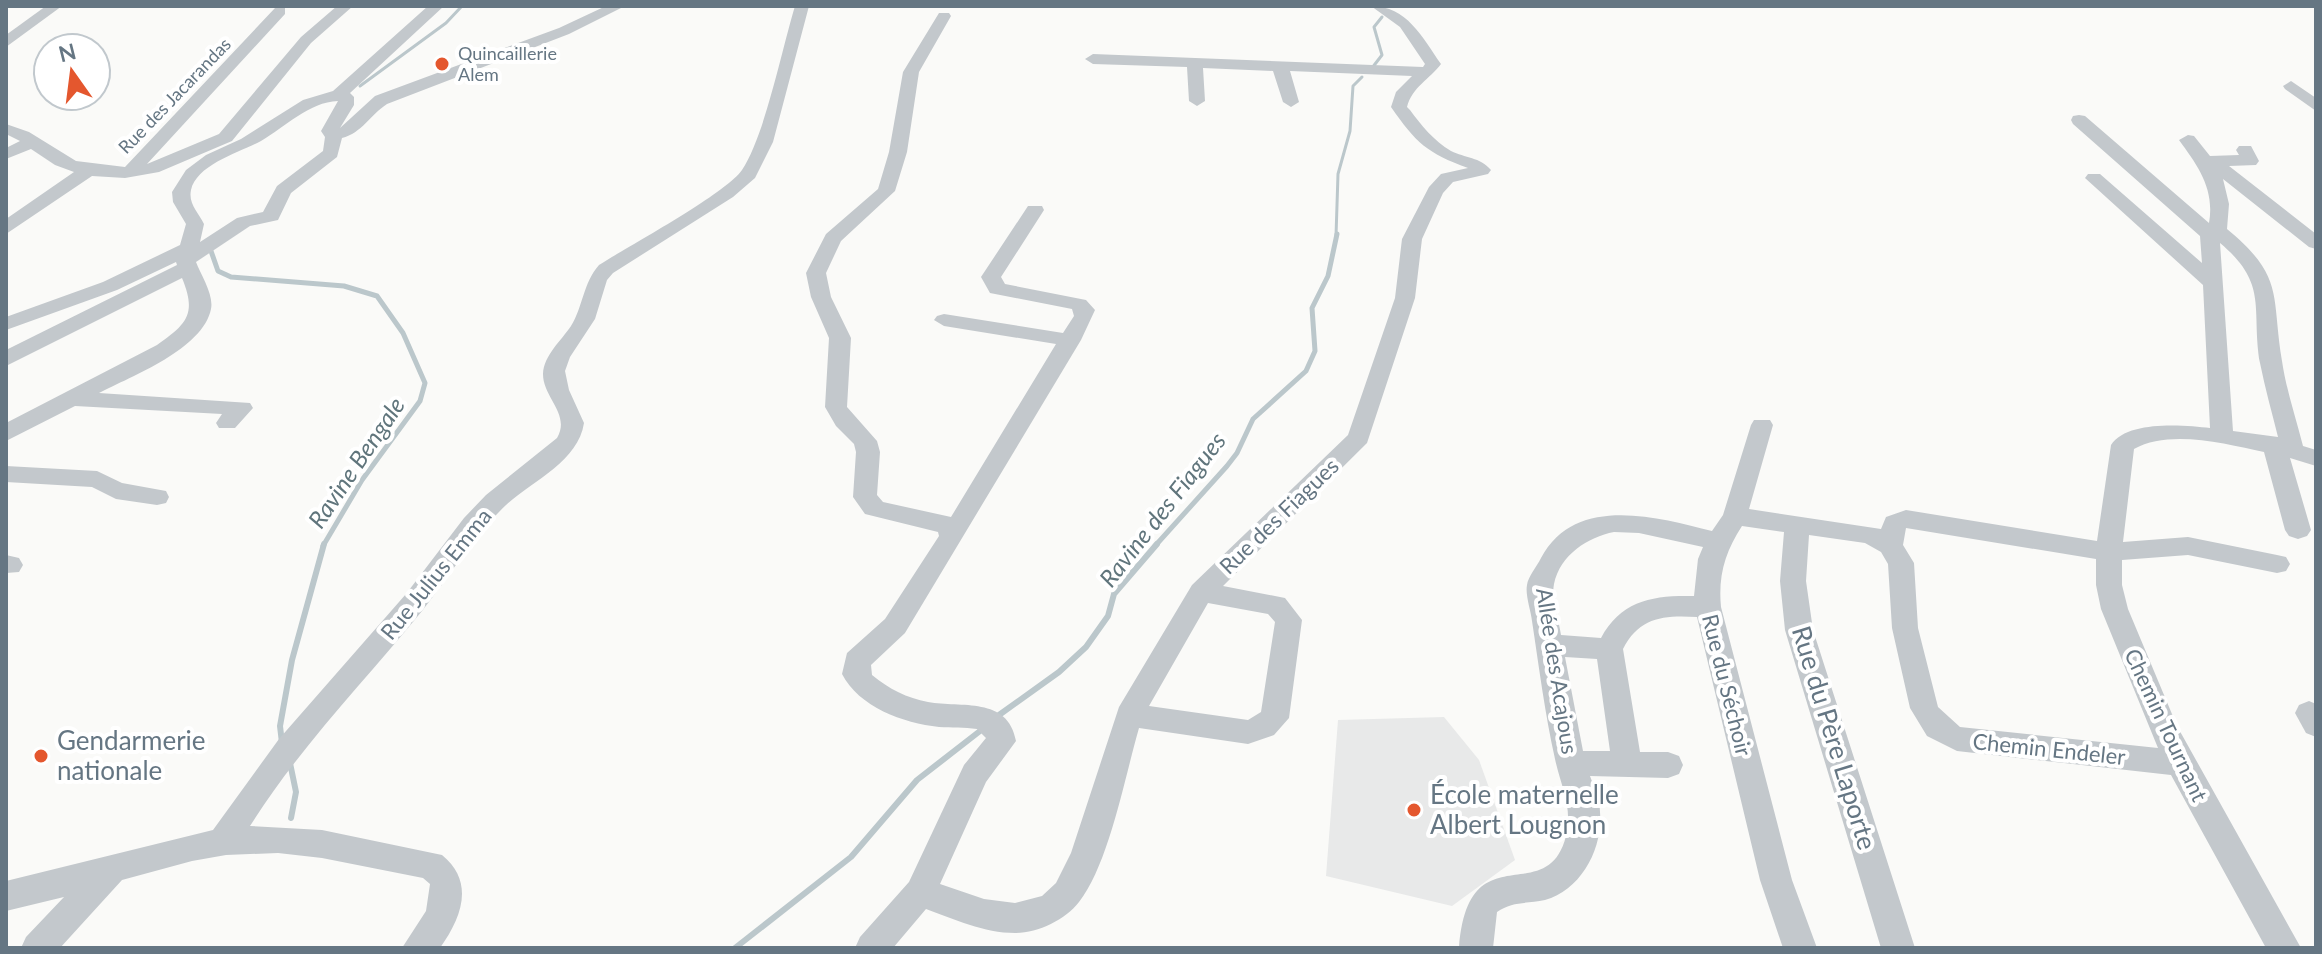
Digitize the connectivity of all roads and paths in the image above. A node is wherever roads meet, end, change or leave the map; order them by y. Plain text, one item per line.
1 (55, 6) edge
2 (346, 6) edge
3 (437, 6) edge
4 (618, 6) edge
5 (802, 6) edge
6 (1378, 6) edge
7 (280, 11) dead end
8 (944, 16) dead end
9 (306, 40) junction
10 (6, 42) edge
11 (253, 42) junction
12 (1093, 59) dead end
13 (1195, 63) junction
14 (1280, 66) junction
15 (1428, 72) junction
16 (2291, 86) dead end
17 (338, 95) junction
18 (1197, 101) dead end
19 (1291, 102) dead end
20 (2316, 106) edge
21 (2079, 120) dead end
22 (6, 129) edge
23 (334, 135) junction
24 (233, 140) junction
25 (2188, 140) dead end
26 (31, 143) junction
27 (2245, 150) dead end
28 (6, 154) edge
29 (88, 170) junction
30 (130, 172) junction
31 (2094, 178) dead end
32 (1035, 210) dead end
33 (6, 228) edge
34 (2213, 232) junction
35 (2316, 243) edge
36 (186, 259) junction
37 (2212, 282) junction
38 (944, 320) dead end
39 (6, 324) edge
40 (1070, 340) junction
41 (6, 359) edge
42 (70, 399) junction
43 (227, 423) dead end
44 (1762, 425) dead end
45 (6, 433) edge
46 (2222, 436) junction
47 (2294, 450) edge
48 (6, 474) edge
49 (157, 497) dead end
50 (1735, 516) junction
51 (1797, 524) junction
52 (2298, 530) dead end
53 (952, 536) junction
54 (1718, 542) junction
55 (1890, 546) junction
56 (2111, 552) junction
57 (2277, 564) dead end
58 (1201, 592) junction
59 (1708, 607) junction
60 (1549, 645) junction
61 (1609, 649) junction
62 (1129, 715) junction
63 (1571, 763) junction
64 (2180, 763) junction
65 (1627, 764) junction
66 (1668, 765) dead end
67 (222, 843) junction
68 (111, 870) junction
69 (920, 892) junction
70 (6, 896) edge
71 (38, 948) edge
72 (419, 948) edge
73 (872, 948) edge
74 (1476, 948) edge
75 (1800, 948) edge
76 (1898, 948) edge
77 (2284, 948) edge

1 - 10 street
2 - 9 street
3 - 17 street
4 - 23 street
5 - 67 street, Rue Julius Emma
6 - 15 street
7 - 11 street, Rue des Jacarandas
8 - 53 street
9 - 11 street
9 - 24 street
11 - 30 street, Rue des Jacarandas
12 - 13 street
13 - 14 street
13 - 18 street
14 - 15 street
14 - 19 street
15 - 58 street, Rue des Fiagues
16 - 20 street
17 - 23 street
17 - 24 street
21 - 34 street
22 - 26 street
23 - 36 street
24 - 30 street
24 - 36 street
25 - 34 street
26 - 28 street
26 - 29 street
27 - 35 street
29 - 30 street
29 - 33 street
31 - 37 street
32 - 40 street
34 - 37 street
34 - 47 street
36 - 39 street
36 - 41 street
36 - 42 street
37 - 46 street
38 - 40 street
40 - 53 street
42 - 43 street
42 - 45 street
44 - 50 street, Rue du Séchoir
46 - 47 street, Chemin Tournant
46 - 56 street, Chemin Tournant
47 - 52 street
48 - 49 street
50 - 51 street
50 - 54 street, Rue du Séchoir
51 - 55 street
51 - 76 street, Rue du Père Laporte
53 - 69 street
54 - 59 street, Rue du Séchoir
54 - 60 street, Allée des Acajous
55 - 56 street
55 - 64 street, Chemin Endeler
56 - 57 street
56 - 64 street, Chemin Tournant
58 - 62 street, Rue des Fiagues
58 - 62 street
59 - 61 street
59 - 75 street, Rue du Séchoir
60 - 61 street
60 - 63 street, Allée des Acajous
61 - 65 street
62 - 69 street, Rue des Fiagues
63 - 65 street
63 - 74 street, Allée des Acajous
64 - 77 street, Chemin Tournant
65 - 66 street
67 - 68 street
67 - 72 street
68 - 70 street
68 - 71 street
69 - 73 street

